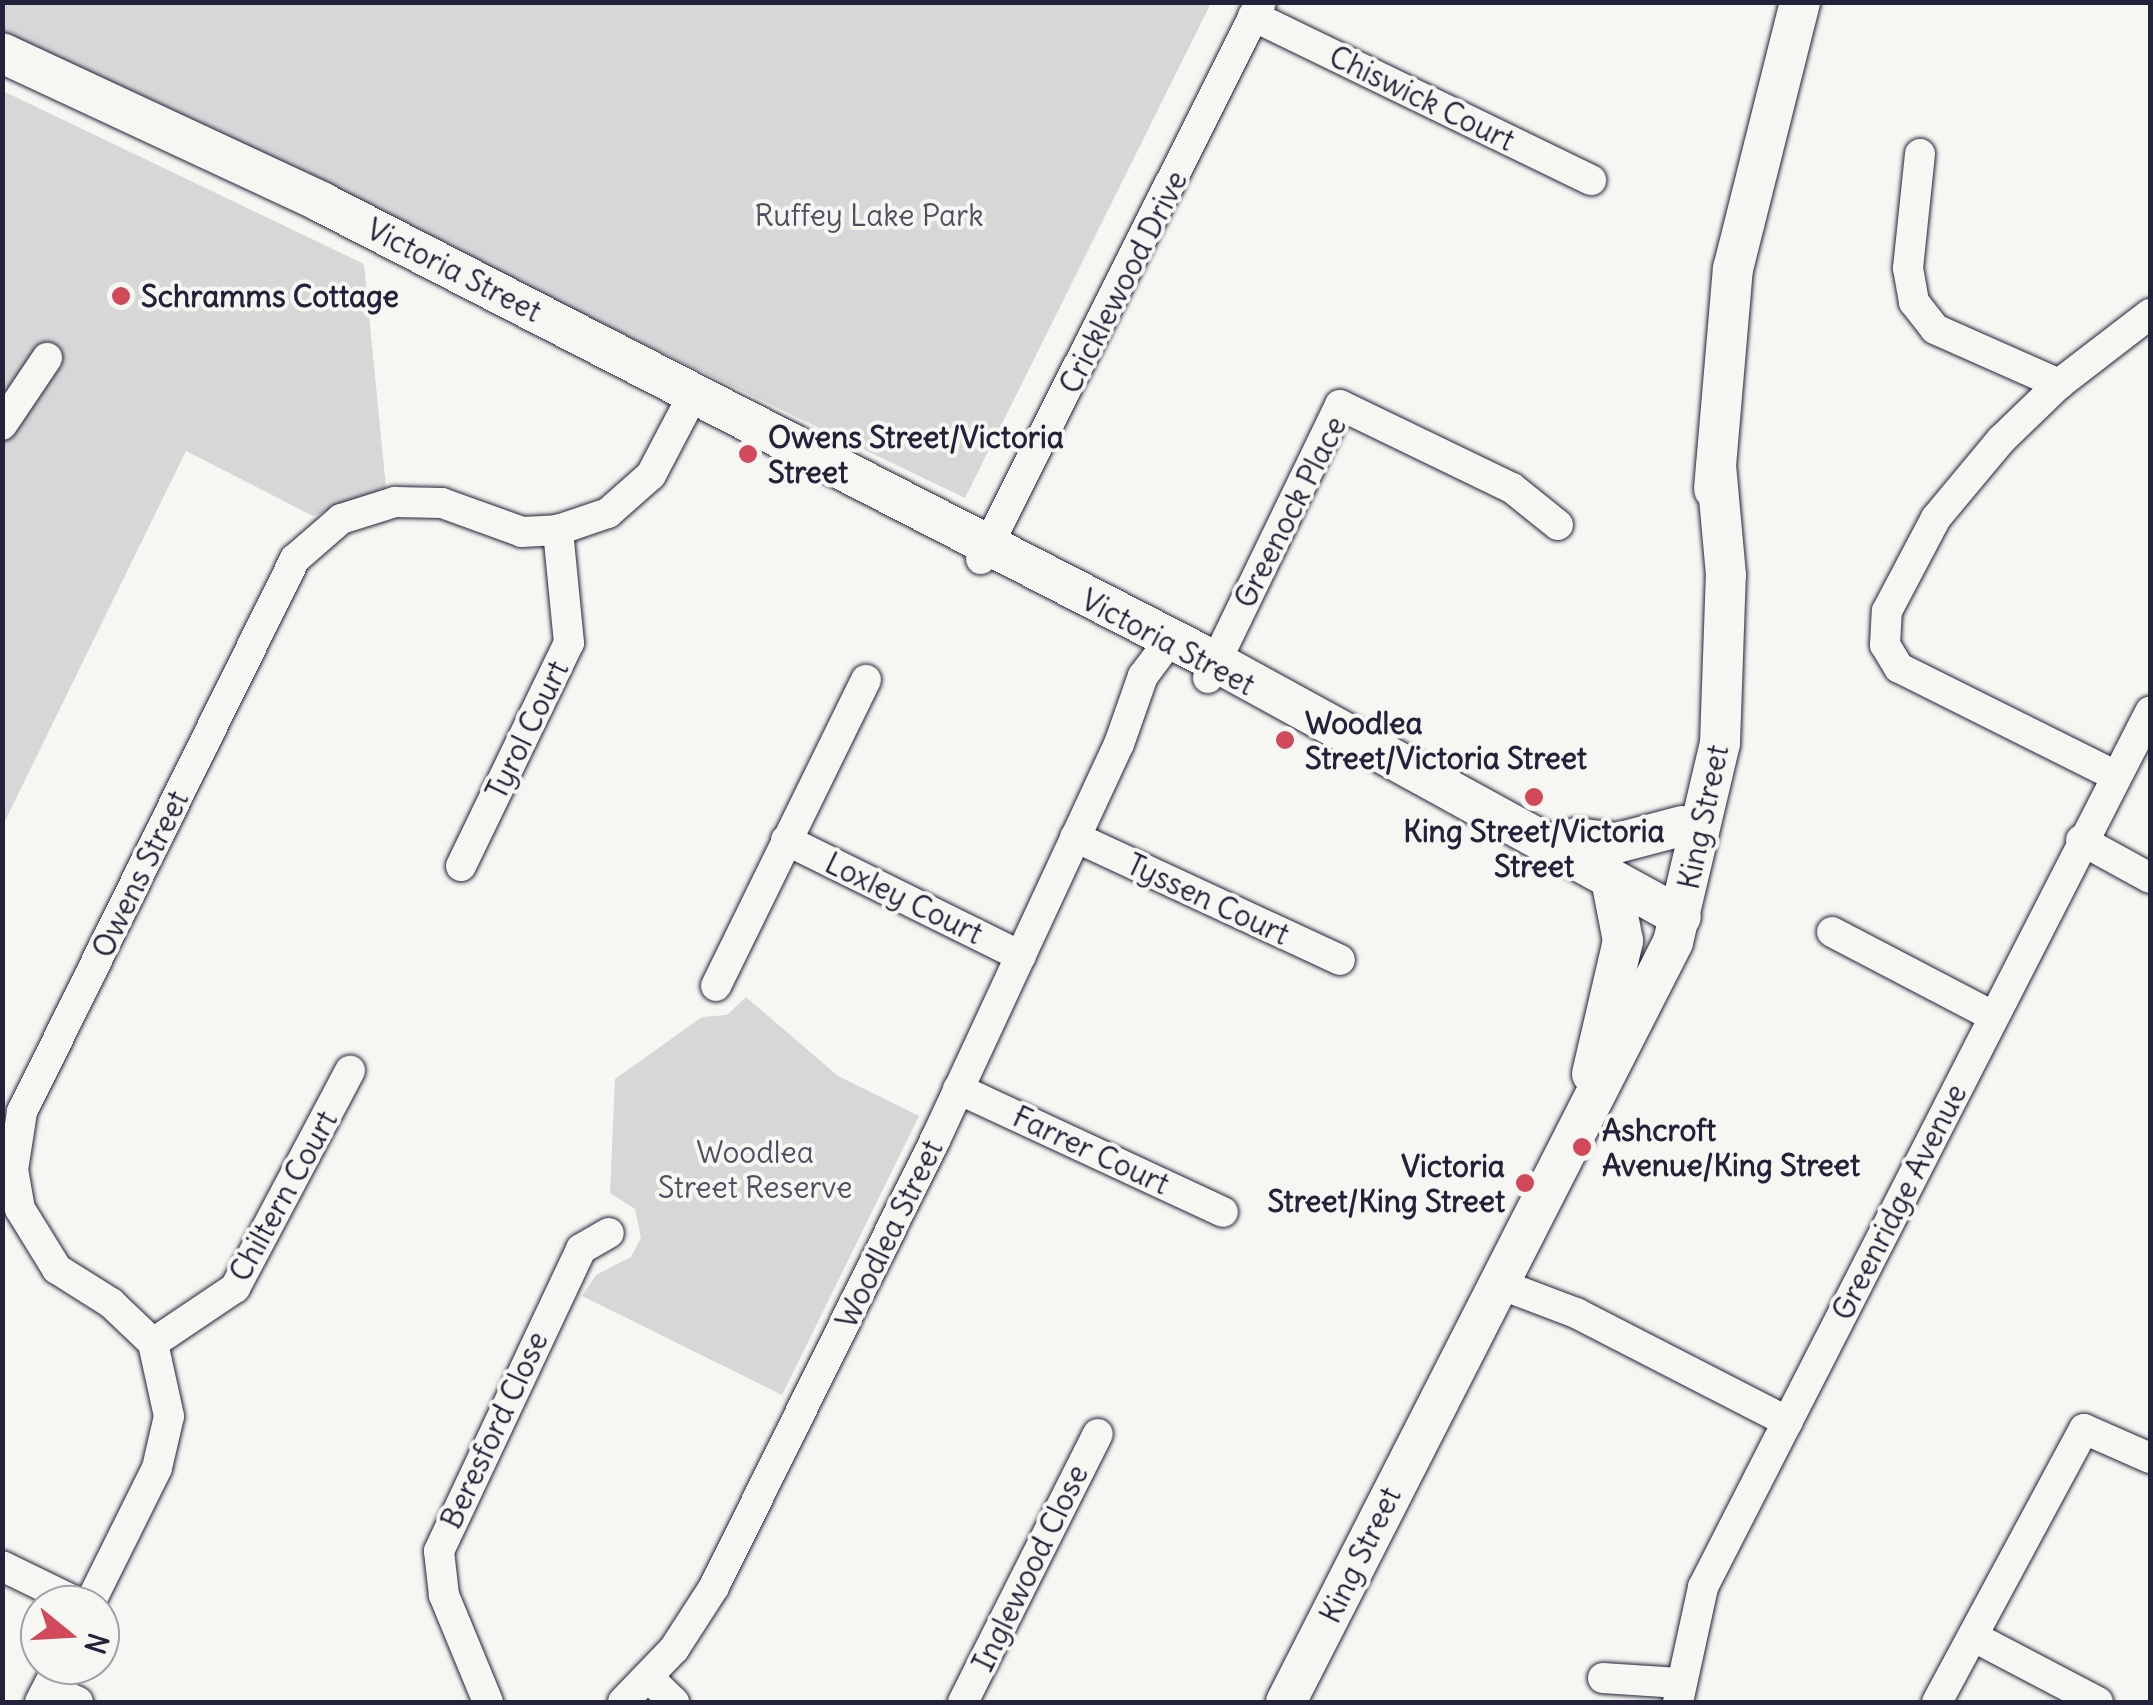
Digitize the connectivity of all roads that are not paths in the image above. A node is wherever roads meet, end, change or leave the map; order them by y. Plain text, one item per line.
1 (1800, 2) edge
2 (1257, 10) edge
3 (2, 52) edge
4 (1920, 154) dead end
5 (1592, 180) dead end
6 (2150, 314) edge
7 (48, 358) dead end
8 (2058, 384) junction
9 (693, 395) junction
10 (2, 426) edge
11 (1716, 466) junction
12 (1558, 525) dead end
13 (558, 530) junction
14 (984, 552) junction
15 (1163, 651) junction
16 (1212, 670) junction
17 (866, 680) dead end
18 (2150, 712) edge
19 (1332, 728) junction
20 (2114, 775) junction
21 (1682, 826) junction
22 (1075, 837) junction
23 (1576, 838) junction
24 (786, 840) junction
25 (2081, 840) junction
26 (460, 866) dead end
27 (2150, 878) edge
28 (1611, 879) junction
29 (1674, 898) junction
30 (1832, 932) dead end
31 (1022, 956) junction
32 (1340, 960) dead end
33 (716, 986) dead end
34 (1993, 1016) junction
35 (350, 1071) dead end
36 (1591, 1078) junction
37 (958, 1089) junction
38 (1570, 1142) junction
39 (11, 1212) edge
40 (1223, 1212) dead end
41 (609, 1233) dead end
42 (1501, 1274) junction
43 (154, 1343) junction
44 (1788, 1422) junction
45 (1098, 1434) dead end
46 (2150, 1458) edge
47 (2, 1566) edge
48 (43, 1585) edge
49 (96, 1585) edge
50 (1974, 1637) junction
51 (648, 1678) junction
52 (1603, 1678) dead end
53 (49, 1685) edge
54 (1679, 1693) edge
55 (78, 1702) edge
56 (488, 1702) edge
57 (622, 1702) edge
58 (674, 1702) edge
59 (963, 1702) edge
60 (1286, 1702) edge
61 (1937, 1702) edge
62 (2098, 1702) edge

1 - 11 main road, King Street
2 - 5 street, Chiswick Court
2 - 14 street, Cricklewood Drive
3 - 9 main road, Victoria Street
4 - 8 street
6 - 8 street
7 - 10 street
8 - 20 street
9 - 13 street, Owens Street
9 - 14 main road, Victoria Street
11 - 21 main road, King Street
11 - 29 main road, King Street
12 - 16 street, Greenock Place
13 - 26 street, Tyrol Court
13 - 39 street, Owens Street
14 - 15 main road, Victoria Street
15 - 16 main road, Victoria Street
15 - 22 street, Woodlea Street
16 - 19 main road, Victoria Street
17 - 24 street
18 - 20 street, Greenridge Avenue
19 - 23 main road, Victoria Street
19 - 28 main road, Victoria Street
20 - 25 street, Greenridge Avenue
21 - 23 main road
21 - 29 main road, King Street
22 - 31 street, Woodlea Street
22 - 32 street, Tyssen Court
23 - 29 main road, Victoria Street
24 - 31 street, Loxley Court
24 - 33 street
25 - 27 street
25 - 34 street, Greenridge Avenue
28 - 29 main road, Victoria Street
28 - 36 main road
29 - 36 main road, King Street
29 - 38 main road, King Street
30 - 34 street
31 - 37 street, Woodlea Street
34 - 44 street, Greenridge Avenue
35 - 43 street, Chiltern Court
36 - 38 main road, King Street
37 - 40 street, Farrer Court
37 - 51 street, Woodlea Street
38 - 42 main road, King Street
39 - 43 street, Owens Street
41 - 56 street, Beresford Close
42 - 44 street
42 - 60 main road, King Street
43 - 49 street
44 - 54 street, Greenridge Avenue
45 - 59 street, Inglewood Close
46 - 50 street
47 - 48 street
50 - 61 street
50 - 62 street
51 - 57 street, Woodlea Street
51 - 58 street
52 - 54 street
53 - 55 street

